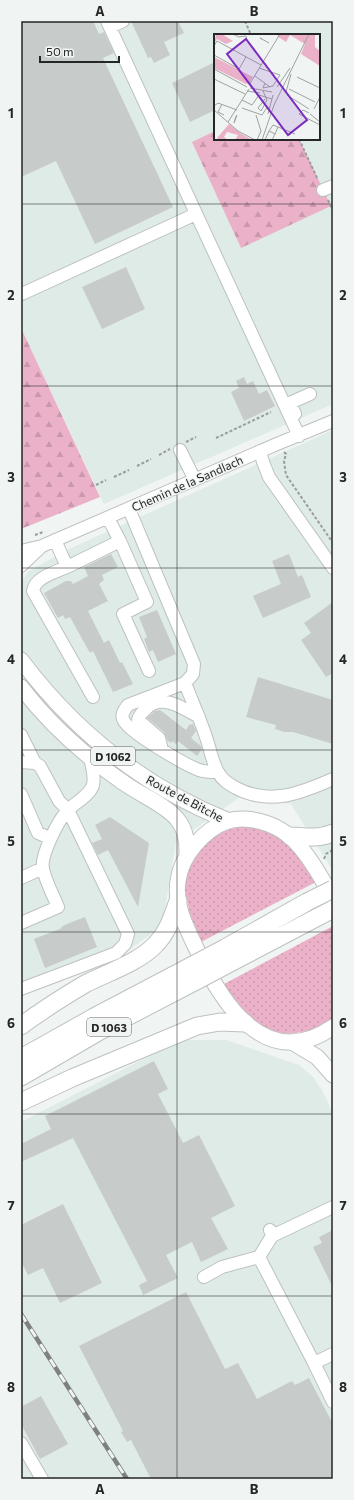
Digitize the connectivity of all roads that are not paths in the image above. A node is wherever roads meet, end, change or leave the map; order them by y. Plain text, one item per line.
1 (123, 21) edge
2 (108, 24) edge
3 (196, 214) junction
4 (21, 294) edge
5 (310, 394) dead end
6 (333, 421) edge
7 (302, 435) junction
8 (178, 447) road end
9 (260, 451) junction
10 (195, 480) junction
11 (129, 509) junction
12 (108, 518) junction
13 (55, 540) junction
14 (120, 541) junction
15 (42, 546) junction
16 (21, 551) edge
17 (21, 566) edge
18 (67, 566) junction
19 (333, 568) edge
20 (21, 660) edge
21 (149, 671) dead end
22 (185, 683) junction
23 (21, 687) edge
24 (93, 697) dead end
25 (199, 717) junction
26 (21, 735) edge
27 (162, 750) junction
28 (90, 758) junction
29 (21, 762) edge
30 (35, 762) junction
31 (218, 772) junction
32 (333, 779) edge
33 (21, 794) edge
34 (68, 810) junction
35 (229, 821) junction
36 (333, 833) edge
37 (290, 836) junction
38 (49, 843) junction
39 (188, 854) junction
40 (43, 868) junction
41 (21, 878) edge
42 (333, 889) edge
43 (333, 899) edge
44 (178, 901) junction
45 (333, 909) edge
46 (21, 923) edge
47 (228, 955) junction
48 (194, 973) junction
49 (21, 989) edge
50 (245, 1023) junction
51 (21, 1026) edge
52 (333, 1027) edge
53 (292, 1042) junction
54 (21, 1058) edge
55 (333, 1075) edge
56 (21, 1077) edge
57 (21, 1102) edge
58 (333, 1207) edge
59 (259, 1257) junction
60 (204, 1276) dead end
61 (333, 1354) edge
62 (314, 1363) junction
63 (333, 1402) edge
64 (21, 1443) edge
65 (42, 1479) edge

1 - 2 street
2 - 3 street
3 - 4 street
3 - 7 street
5 - 7 street
6 - 7 street, Chemin de la Sandlach
7 - 9 street, Chemin de la Sandlach
8 - 10 street
9 - 10 street, Chemin de la Sandlach
9 - 19 street
10 - 11 street, Chemin de la Sandlach
11 - 12 street, Chemin de la Sandlach
11 - 22 street
12 - 13 street, Chemin de la Sandlach
12 - 14 street
13 - 15 street, Chemin de la Sandlach
13 - 18 street
14 - 18 street
14 - 21 street
15 - 16 street, Chemin de la Sandlach
15 - 17 street, Chemin de la Sandlach
18 - 24 street
20 - 35 main road, Route de Bitche / D 1062
22 - 25 street
22 - 27 street
23 - 28 main road, Route de Bitche / D 1062
25 - 27 street
25 - 31 street
26 - 30 street
27 - 31 street
28 - 34 street
28 - 39 main road, Route de Bitche / D 1062
29 - 30 street
30 - 34 street
31 - 32 street
33 - 38 street
34 - 38 street
34 - 49 street
35 - 37 main road
35 - 39 main road
36 - 37 highway
37 - 43 main road
38 - 40 street
39 - 44 main road
40 - 41 street
40 - 46 street
42 - 47 highway, D 1063, bridge
44 - 50 main road
44 - 51 highway
45 - 47 highway, D 1063
47 - 48 highway, D 1063, bridge
48 - 54 highway, D 1063
48 - 56 highway, D 1063
50 - 53 main road
50 - 57 highway
52 - 53 main road
53 - 55 main road
58 - 59 street
59 - 60 street
59 - 62 street
61 - 62 street
62 - 63 street
64 - 65 street

